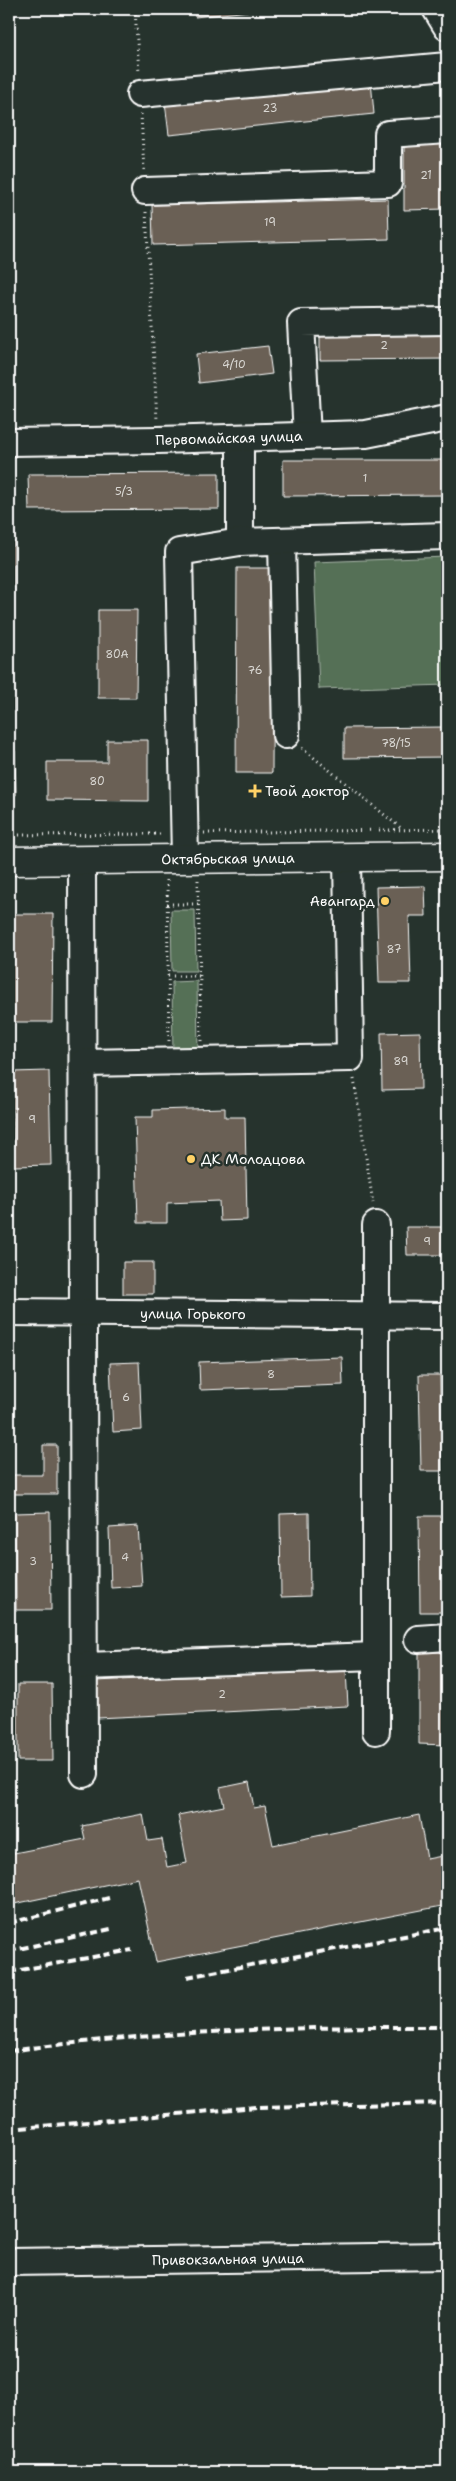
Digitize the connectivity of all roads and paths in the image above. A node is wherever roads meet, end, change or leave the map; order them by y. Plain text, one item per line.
1 (135, 9) edge
2 (436, 9) edge
3 (447, 27) edge
4 (447, 66) edge
5 (140, 94) junction
6 (447, 130) edge
7 (145, 191) junction
8 (447, 321) edge
9 (447, 418) edge
10 (308, 436) junction
11 (240, 438) junction
12 (158, 440) junction
13 (9, 442) edge
14 (447, 536) edge
15 (282, 541) junction
16 (240, 542) junction
17 (286, 734) joint
18 (447, 829) edge
19 (402, 830) junction
20 (9, 835) edge
21 (183, 853) junction
22 (447, 856) edge
23 (347, 858) junction
24 (82, 860) junction
25 (9, 861) edge
26 (167, 904) junction
27 (198, 904) junction
28 (168, 976) junction
29 (200, 976) junction
30 (350, 1058) junction
31 (201, 1061) junction
32 (170, 1062) junction
33 (83, 1063) junction
34 (376, 1225) joint
35 (9, 1312) edge
36 (83, 1312) junction
37 (376, 1316) junction
38 (447, 1316) edge
39 (447, 1637) edge
40 (418, 1639) dead end
41 (376, 1656) junction
42 (84, 1666) junction
43 (376, 1730) dead end
44 (84, 1774) dead end
45 (447, 2256) edge
46 (9, 2262) edge

1 - 5 path
2 - 3 street
4 - 5 street
5 - 7 path
6 - 7 street
7 - 12 path
8 - 10 street
9 - 10 street, Первомайская улица
10 - 11 street, Первомайская улица
11 - 12 street, Первомайская улица
11 - 16 street
12 - 13 street, Первомайская улица
14 - 15 street
15 - 16 street
15 - 17 street
16 - 21 street
17 - 19 path
18 - 19 path
19 - 21 path
20 - 21 path
21 - 23 main road, Октябрьская улица
21 - 24 main road, Октябрьская улица
21 - 26 path
21 - 27 path
22 - 23 main road, Октябрьская улица
23 - 30 street
24 - 25 main road, Октябрьская улица
24 - 33 street
26 - 27 path
26 - 28 path
27 - 29 path
28 - 29 path
28 - 32 path
29 - 31 path
30 - 31 street
30 - 34 path
31 - 32 street
32 - 33 street
33 - 36 street
34 - 37 street
35 - 36 street, улица Горького
36 - 37 street, улица Горького
36 - 42 street
37 - 38 street, улица Горького
37 - 41 street
39 - 40 street
41 - 42 street
41 - 43 street
42 - 44 street
45 - 46 street, Привокзальная улица

